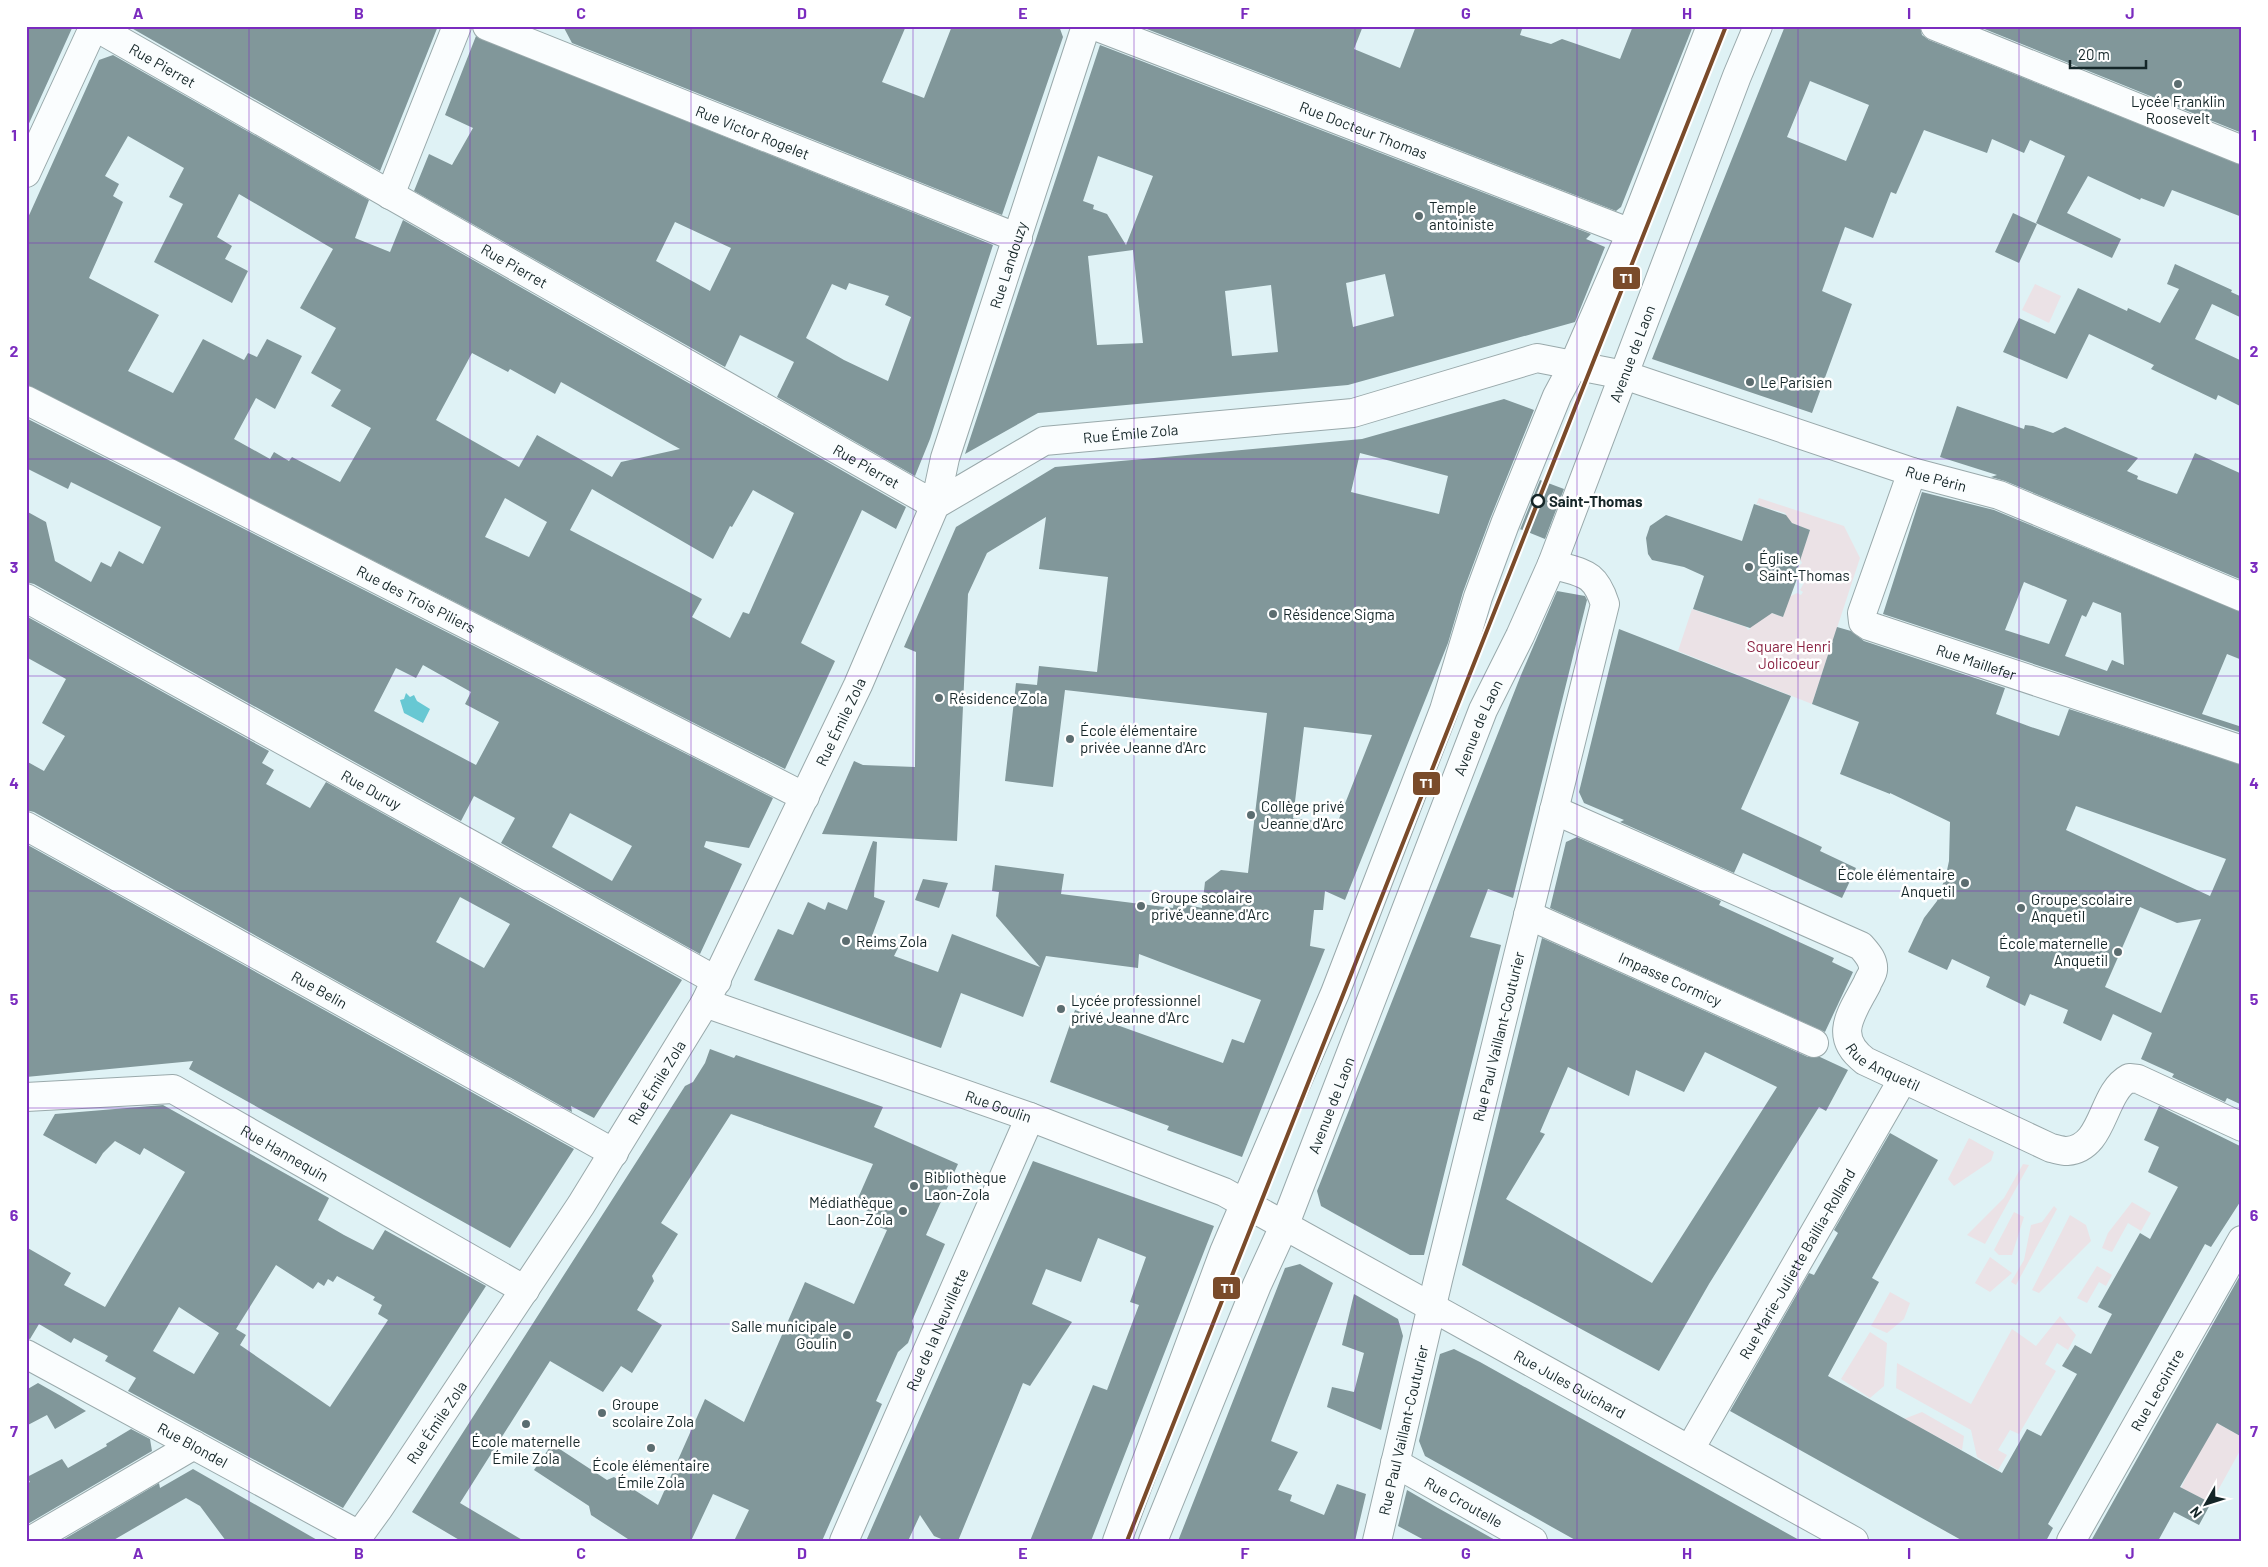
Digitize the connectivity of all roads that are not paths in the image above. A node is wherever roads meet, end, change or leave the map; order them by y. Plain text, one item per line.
1 (94, 26) edge
2 (457, 26) edge
3 (487, 26) edge
4 (1086, 26) edge
5 (1095, 26) edge
6 (1711, 26) edge
7 (1758, 26) edge
8 (1935, 26) edge
9 (531, 34) edge
10 (2242, 150) edge
11 (26, 173) edge
12 (390, 195) junction
13 (1631, 234) junction
14 (1018, 238) junction
15 (1574, 366) junction
16 (1624, 376) junction
17 (26, 400) edge
18 (1912, 472) junction
19 (935, 506) junction
20 (1552, 564) junction
21 (2242, 597) edge
22 (26, 598) edge
23 (2242, 750) edge
24 (805, 797) junction
25 (1554, 810) junction
26 (26, 826) edge
27 (1528, 915) junction
28 (711, 992) junction
29 (1814, 1043) dead end
30 (1903, 1078) junction
31 (26, 1098) edge
32 (1030, 1117) junction
33 (2242, 1127) edge
34 (614, 1154) junction
35 (1245, 1204) junction
36 (1285, 1224) junction
37 (2242, 1240) edge
38 (525, 1290) junction
39 (1432, 1307) junction
40 (30, 1360) edge
41 (194, 1445) junction
42 (1690, 1449) junction
43 (1395, 1463) junction
44 (357, 1538) edge
45 (30, 1541) edge
46 (844, 1541) edge
47 (1117, 1541) edge
48 (1154, 1541) edge
49 (1377, 1541) edge
50 (1533, 1541) edge
51 (1854, 1541) edge
52 (2071, 1541) edge

1 - 11 street
1 - 12 street, Rue Pierret
2 - 12 street
3 - 9 street, Rue Victor Rogelet
4 - 14 street, Rue Landouzy
5 - 13 street, Rue Docteur Thomas
6 - 13 street
7 - 16 street, Avenue de Laon
8 - 10 street
9 - 14 street, Rue Victor Rogelet
12 - 19 street, Rue Pierret
13 - 15 street
14 - 19 street, Rue Landouzy
15 - 16 street, Rue Émile Zola
15 - 19 street, Rue Émile Zola
15 - 35 street
16 - 18 street, Rue Périn
16 - 20 street, Avenue de Laon
17 - 24 street, Rue des Trois Piliers
18 - 21 street, Rue Périn
18 - 23 street, Rue Maillefer
19 - 24 street, Rue Émile Zola
20 - 25 street, Rue Paul Vaillant-Couturier
20 - 36 street, Avenue de Laon
22 - 28 street, Rue Duruy
24 - 28 street, Rue Émile Zola
25 - 27 street, Rue Paul Vaillant-Couturier
25 - 30 street, Rue Anquetil
26 - 34 street, Rue Belin
27 - 29 street, Impasse Cormicy
27 - 39 street, Rue Paul Vaillant-Couturier
28 - 32 street, Rue Goulin
28 - 34 street, Rue Émile Zola
30 - 33 street, Rue Anquetil
30 - 42 street, Rue Marie-Juliette Baillia-Rolland
31 - 38 street, Rue Hannequin
32 - 35 street, Rue Goulin
32 - 46 street, Rue de la Neuvillette
34 - 38 street, Rue Émile Zola
35 - 36 street, Rue Goulin
35 - 47 street
36 - 39 street, Rue Jules Guichard
36 - 48 street, Avenue de Laon
37 - 52 street, Rue Lecointre
38 - 44 street, Rue Émile Zola
39 - 42 street, Rue Jules Guichard
39 - 43 street, Rue Paul Vaillant-Couturier
40 - 41 street, Rue Blondel
41 - 44 street, Rue Blondel
41 - 45 street
42 - 51 street, Rue Jules Guichard
43 - 49 street, Rue Paul Vaillant-Couturier
43 - 50 street, Rue Croutelle

